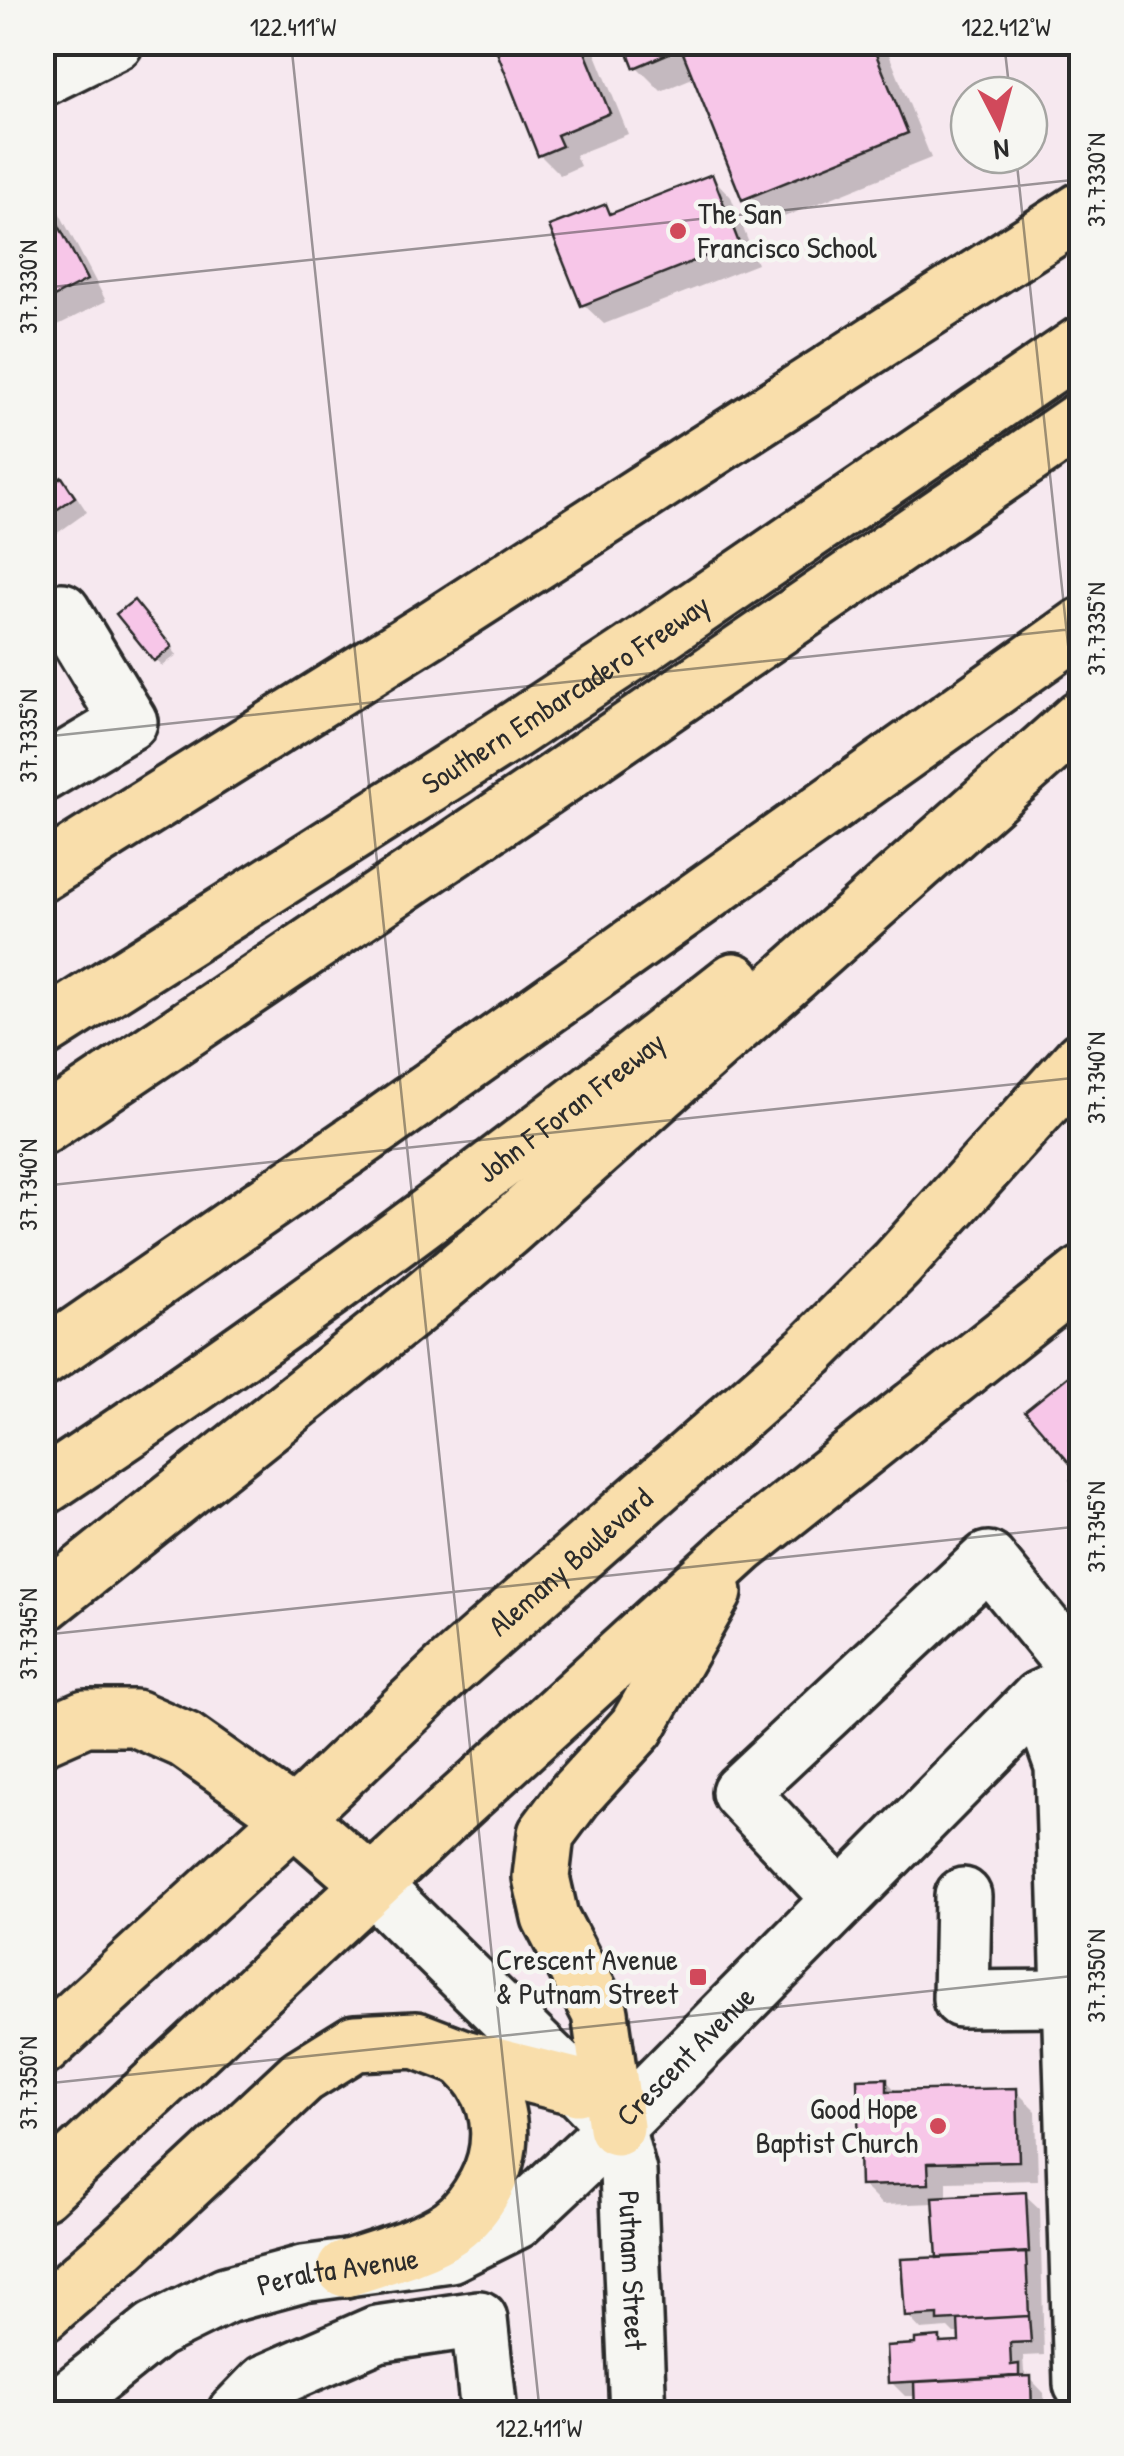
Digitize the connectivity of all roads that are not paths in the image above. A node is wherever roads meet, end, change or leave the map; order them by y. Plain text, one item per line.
1 (115, 42) edge
2 (42, 78) edge
3 (1082, 210) edge
4 (1082, 344) edge
5 (1082, 419) edge
6 (42, 621) edge
7 (1082, 626) edge
8 (1082, 702) edge
9 (1082, 717) edge
10 (42, 774) edge
11 (42, 874) edge
12 (42, 1030) edge
13 (1082, 1059) edge
14 (42, 1127) edge
15 (1082, 1275) edge
16 (42, 1359) edge
17 (42, 1488) edge
18 (741, 1546) junction
19 (42, 1605) edge
20 (1067, 1684) edge
21 (42, 1737) edge
22 (294, 1817) junction
23 (372, 1884) junction
24 (963, 1896) dead end
25 (841, 1900) junction
26 (1070, 1998) junction
27 (42, 2048) edge
28 (463, 2058) junction
29 (578, 2087) junction
30 (616, 2127) junction
31 (42, 2192) edge
32 (345, 2270) junction
33 (42, 2314) edge
34 (1082, 2384) edge
35 (483, 2408) edge
36 (50, 2414) edge
37 (235, 2414) edge
38 (638, 2414) edge

1 - 2 street
3 - 11 main road
4 - 12 main road, Southern Embarcadero Freeway
5 - 14 main road
6 - 10 street
7 - 16 main road
8 - 17 main road, John F Foran Freeway
9 - 19 main road
13 - 22 main road, Alemany Boulevard
15 - 18 main road
18 - 23 main road
18 - 30 main road
20 - 25 street, Crescent Avenue
20 - 25 street
20 - 26 street
21 - 22 main road, Crescent Avenue
22 - 23 main road, Crescent Avenue
22 - 27 main road, Alemany Boulevard
23 - 29 street, Crescent Avenue
23 - 31 main road
24 - 26 street
25 - 30 street, Crescent Avenue
26 - 34 street
28 - 29 main road
28 - 32 main road
28 - 33 main road
29 - 30 street, Crescent Avenue
30 - 32 street, Peralta Avenue
30 - 38 street, Putnam Street
32 - 36 street, Peralta Avenue
35 - 37 street

